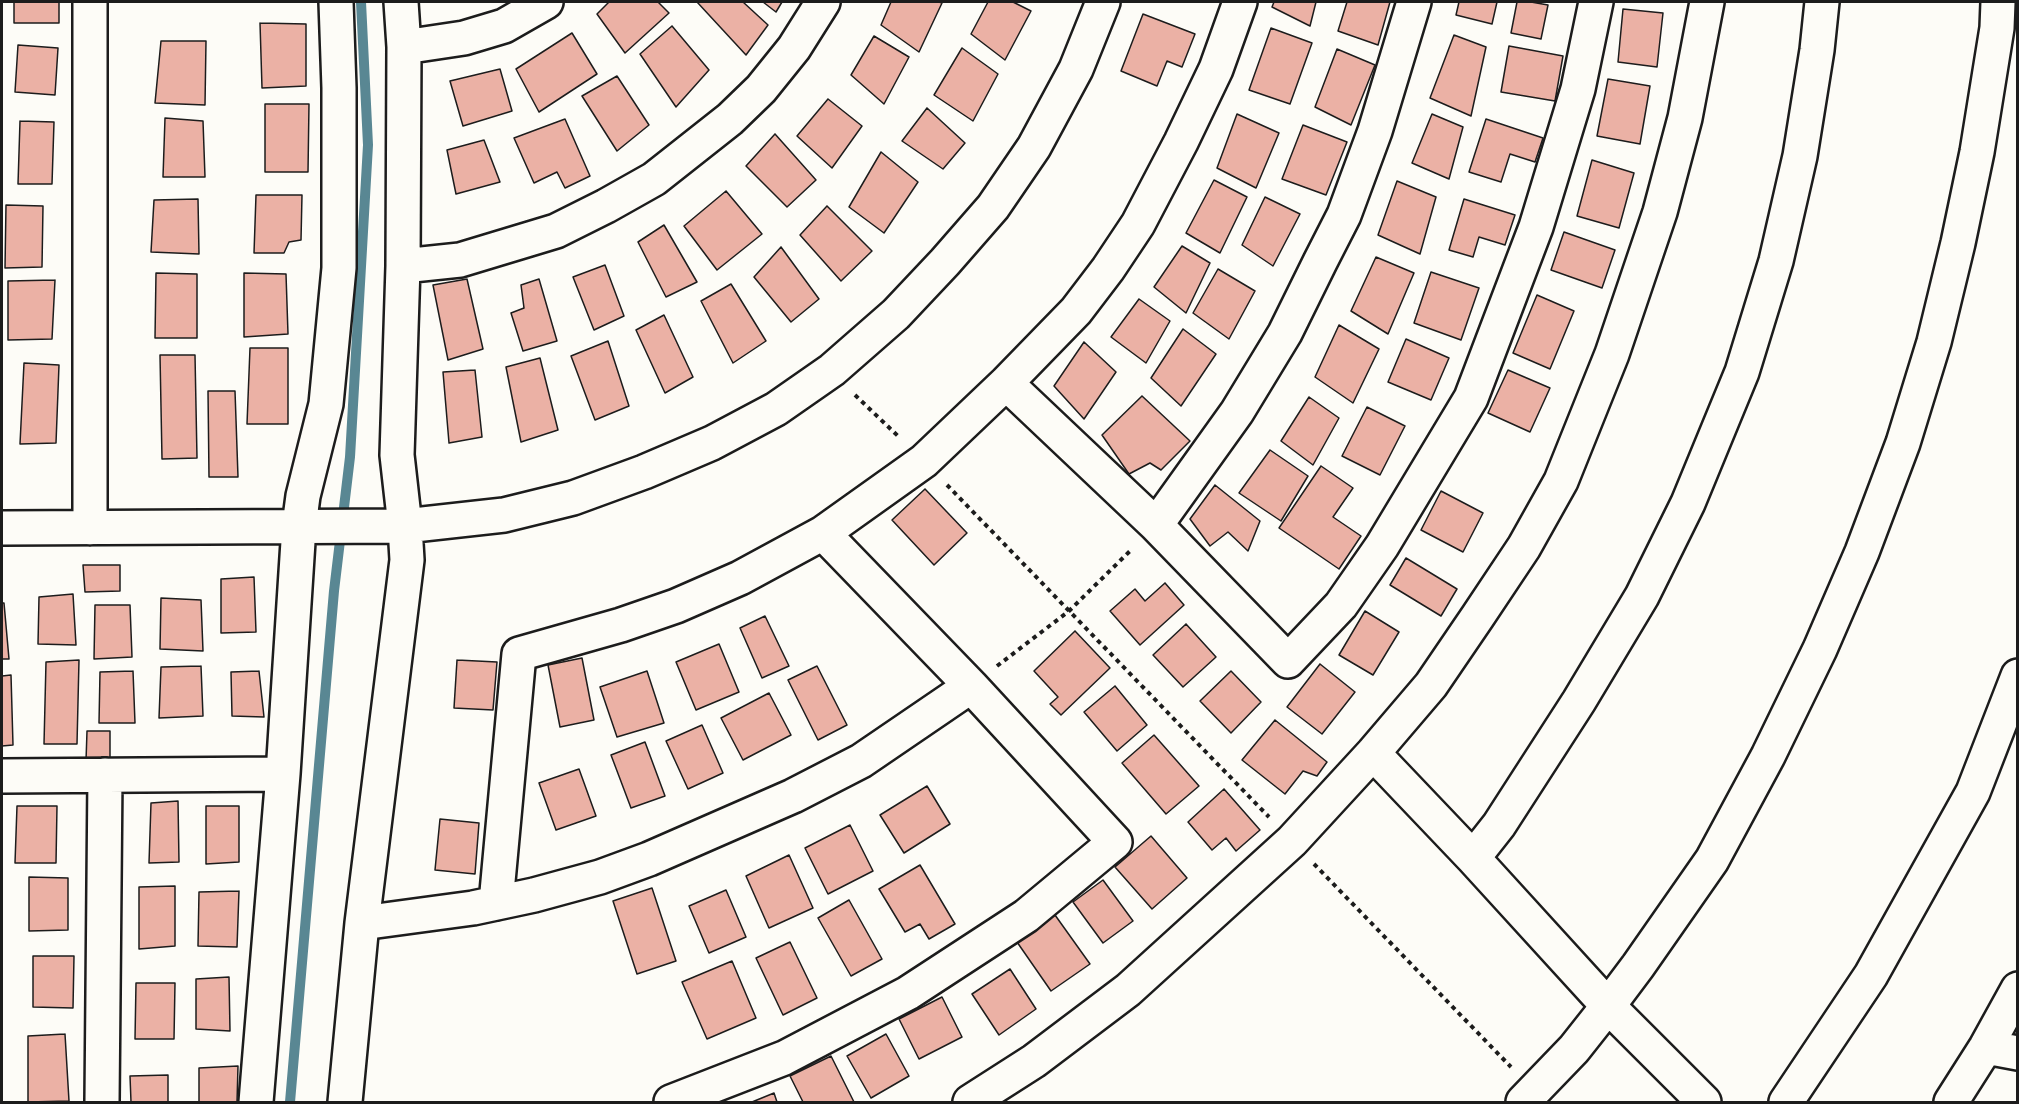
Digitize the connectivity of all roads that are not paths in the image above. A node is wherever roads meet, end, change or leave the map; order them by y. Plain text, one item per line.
1 (90, 2) edge
2 (336, 2) edge
3 (401, 2) edge
4 (546, 2) edge
5 (823, 2) edge
6 (1104, 2) edge
7 (1240, 2) edge
8 (1414, 2) edge
9 (1596, 2) edge
10 (1707, 2) edge
11 (1822, 2) edge
12 (1998, 2) edge
13 (404, 47) junction
14 (403, 266) junction
15 (1006, 383) junction
16 (1156, 525) junction
17 (314, 526) junction
18 (405, 526) junction
19 (2, 528) edge
20 (90, 528) junction
21 (823, 533) junction
22 (2018, 676) edge
23 (971, 686) junction
24 (1373, 753) junction
25 (283, 774) junction
26 (105, 775) junction
27 (2, 776) edge
28 (1473, 858) junction
29 (496, 903) junction
30 (362, 923) junction
31 (2018, 989) edge
32 (1608, 1006) junction
33 (1986, 1047) junction
34 (2018, 1053) edge
35 (1528, 1097) edge
36 (102, 1102) edge
37 (256, 1102) edge
38 (345, 1102) edge
39 (671, 1102) edge
40 (970, 1102) edge
41 (1704, 1102) edge
42 (1786, 1102) edge
43 (1951, 1102) edge

1 - 20 street
2 - 17 street
3 - 13 street
4 - 13 street
5 - 14 street
6 - 18 street
7 - 15 street
8 - 16 street
9 - 16 street
10 - 24 street
11 - 28 street
12 - 32 street
13 - 14 street
14 - 18 street
15 - 16 street
15 - 21 street
17 - 18 street
17 - 20 street
17 - 25 street
18 - 30 street
19 - 20 street
21 - 23 street
21 - 29 street
22 - 42 street
23 - 29 street
23 - 39 street
24 - 28 street
24 - 40 street
25 - 26 street
25 - 37 street
26 - 27 street
26 - 36 street
28 - 32 street
29 - 30 street
30 - 38 street
31 - 33 street
32 - 35 street
32 - 41 street
33 - 34 street
33 - 43 street

